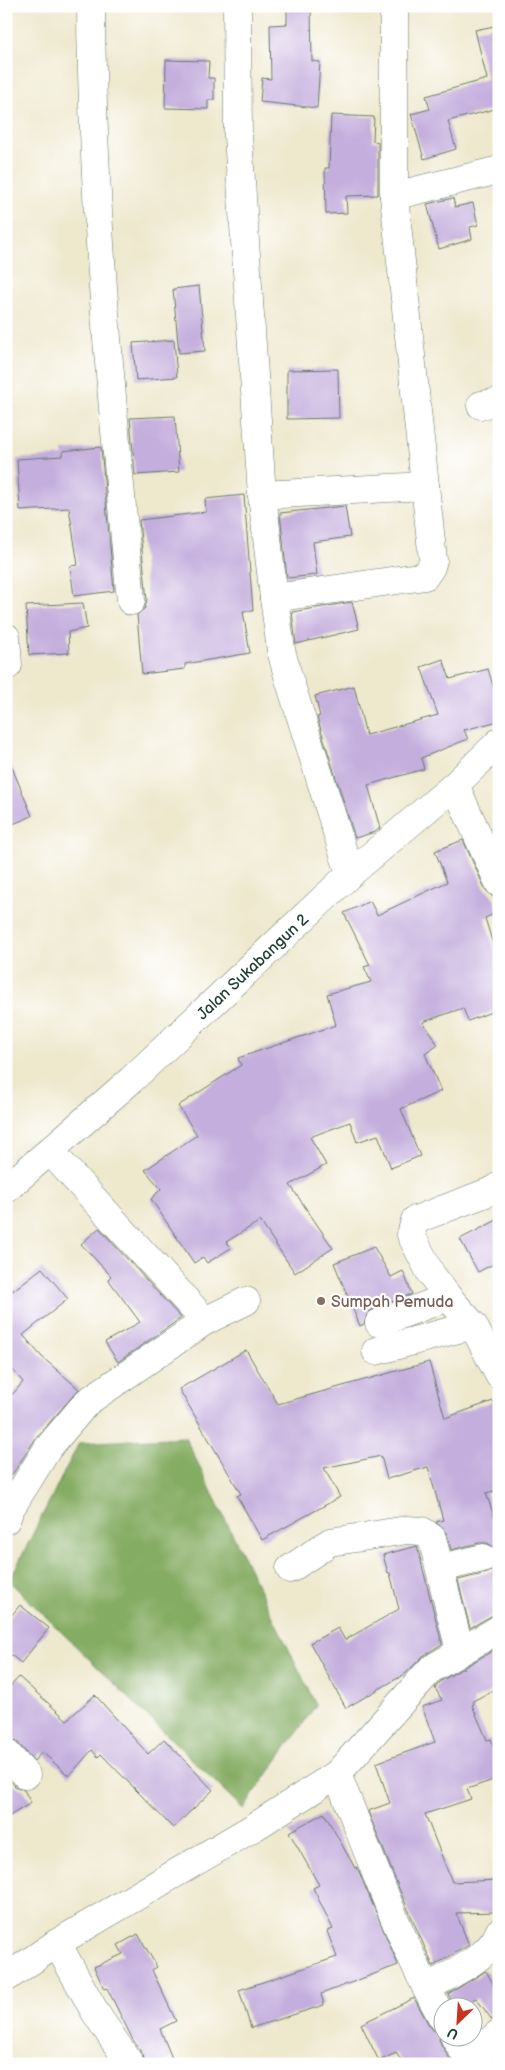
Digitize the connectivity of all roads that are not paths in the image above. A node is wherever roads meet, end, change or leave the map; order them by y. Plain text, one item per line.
1 (91, 6) edge
2 (237, 6) edge
3 (394, 6) edge
4 (499, 170) edge
5 (394, 196) junction
6 (425, 486) junction
7 (262, 495) junction
8 (274, 598) junction
9 (131, 601) dead end
10 (6, 637) edge
11 (8, 665) dead end
12 (499, 742) edge
13 (455, 785) junction
14 (350, 874) junction
15 (499, 883) edge
16 (50, 1151) junction
17 (499, 1186) edge
18 (6, 1189) edge
19 (448, 1297) junction
20 (246, 1301) dead end
21 (204, 1321) junction
22 (379, 1323) dead end
23 (473, 1325) junction
24 (376, 1351) dead end
25 (499, 1375) edge
26 (6, 1520) edge
27 (483, 1558) dead end
28 (441, 1568) junction
29 (290, 1569) dead end
30 (499, 1629) edge
31 (460, 1651) junction
32 (6, 1753) edge
33 (337, 1774) junction
34 (26, 1775) dead end
35 (499, 1932) edge
36 (57, 1943) junction
37 (6, 1978) edge
38 (426, 1988) junction
39 (432, 1999) edge
40 (499, 2033) edge
41 (466, 2054) edge
42 (130, 2064) edge

1 - 9 street
2 - 7 street
3 - 5 street
4 - 5 street
5 - 6 street
6 - 7 street
6 - 8 street
7 - 8 street
8 - 14 street
10 - 11 street
12 - 13 street, Jalan Sukabangun 2
13 - 14 street, Jalan Sukabangun 2
13 - 15 street
14 - 16 street, Jalan Sukabangun 2
16 - 18 street, Jalan Sukabangun 2
16 - 21 street
17 - 19 street
19 - 22 street
19 - 23 street
20 - 21 street
21 - 26 street
23 - 24 street
23 - 25 street
27 - 28 street
28 - 29 street
28 - 31 street
30 - 31 street
31 - 33 street
32 - 34 street
33 - 36 street
33 - 38 street
35 - 38 street
36 - 37 street
36 - 42 street
38 - 39 street
40 - 41 street

